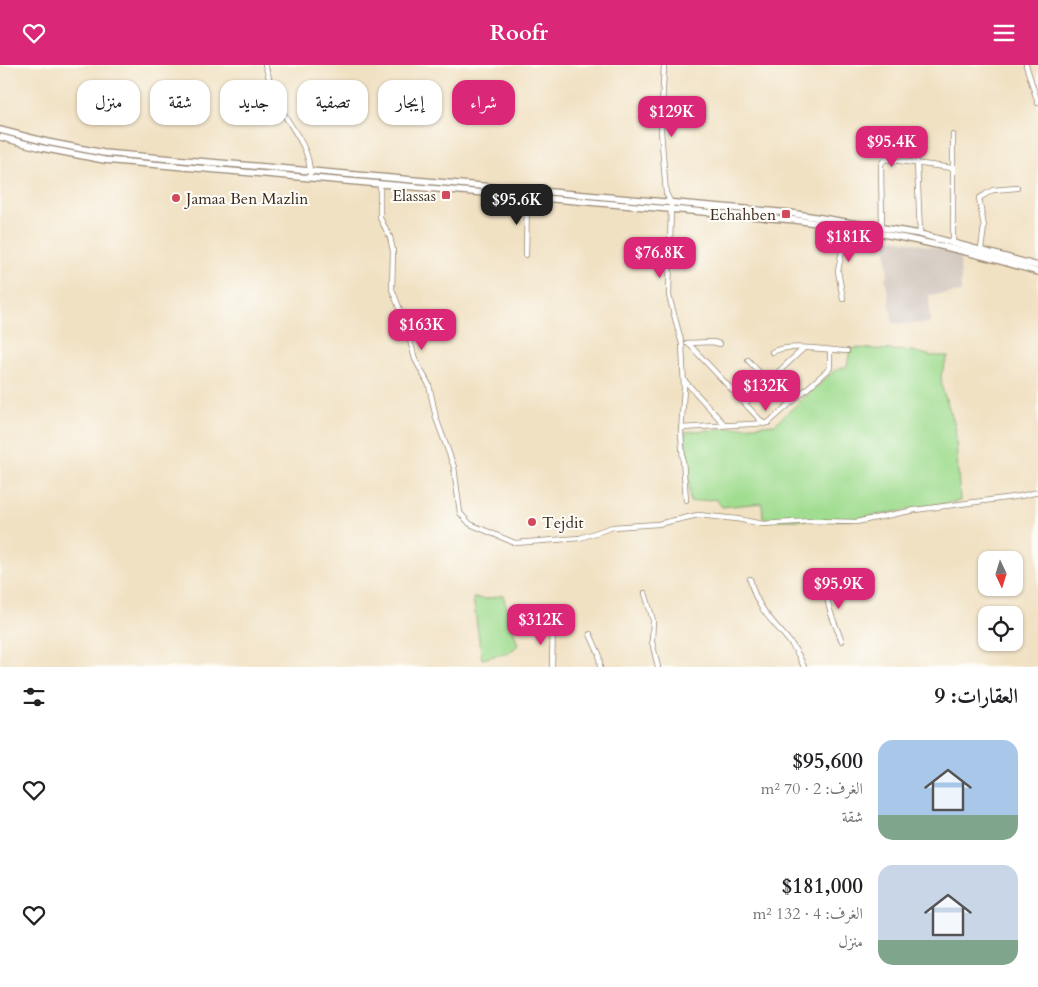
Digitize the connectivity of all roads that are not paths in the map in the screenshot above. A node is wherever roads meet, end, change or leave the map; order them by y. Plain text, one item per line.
1 (265, 65) edge
2 (664, 65) edge
3 (1026, 65) edge
4 (1038, 103) edge
5 (0, 130) edge
6 (953, 135) dead end
7 (0, 137) edge
8 (104, 157) junction
9 (917, 162) junction
10 (952, 168) junction
11 (310, 175) junction
12 (380, 184) junction
13 (1017, 188) dead end
14 (497, 191) junction
15 (666, 193) junction
16 (527, 197) junction
17 (659, 201) junction
18 (671, 206) junction
19 (664, 208) junction
20 (679, 209) junction
21 (773, 215) junction
22 (670, 217) junction
23 (848, 224) junction
24 (882, 227) junction
25 (920, 234) junction
26 (954, 245) junction
27 (981, 249) junction
28 (526, 255) dead end
29 (1038, 265) edge
30 (1038, 272) edge
31 (843, 299) dead end
32 (688, 343) junction
33 (682, 344) junction
34 (720, 344) dead end
35 (804, 348) junction
36 (830, 350) junction
37 (847, 351) dead end
38 (772, 352) dead end
39 (748, 360) dead end
40 (684, 381) junction
41 (768, 383) junction
42 (744, 403) junction
43 (764, 424) junction
44 (726, 425) junction
45 (681, 427) junction
46 (1038, 492) edge
47 (686, 500) dead end
48 (750, 579) dead end
49 (826, 579) dead end
50 (645, 593) dead end
51 (553, 622) dead end
52 (590, 634) dead end
53 (842, 641) dead end
54 (552, 667) edge
55 (600, 667) edge
56 (658, 667) edge
57 (804, 667) edge

1 - 11 street
2 - 15 street
3 - 4 street
5 - 8 main road
6 - 10 street
7 - 8 main road
8 - 11 main road
9 - 10 street
9 - 24 street
9 - 25 street
10 - 26 street
11 - 12 main road
11 - 14 main road
12 - 14 main road
12 - 46 street
13 - 27 street
14 - 16 main road
14 - 17 main road
15 - 17 street
15 - 18 street
16 - 19 main road
16 - 28 street
17 - 18 main road
18 - 19 main road
18 - 20 main road
18 - 21 main road
18 - 22 street
19 - 22 street
20 - 21 main road
20 - 22 street
21 - 23 main road
22 - 33 street
23 - 24 main road
23 - 26 main road
23 - 31 street
24 - 25 main road
25 - 26 main road
26 - 27 main road
26 - 30 main road
27 - 29 main road
32 - 33 street
32 - 34 street
32 - 42 street
33 - 40 street
35 - 36 street
35 - 38 street
35 - 41 street
36 - 37 street
36 - 43 street
39 - 41 street
40 - 44 street
40 - 45 street
41 - 42 street
42 - 43 street
43 - 44 street
44 - 45 street
45 - 47 street
48 - 57 street
49 - 53 street
50 - 56 street
51 - 54 street
52 - 55 street

